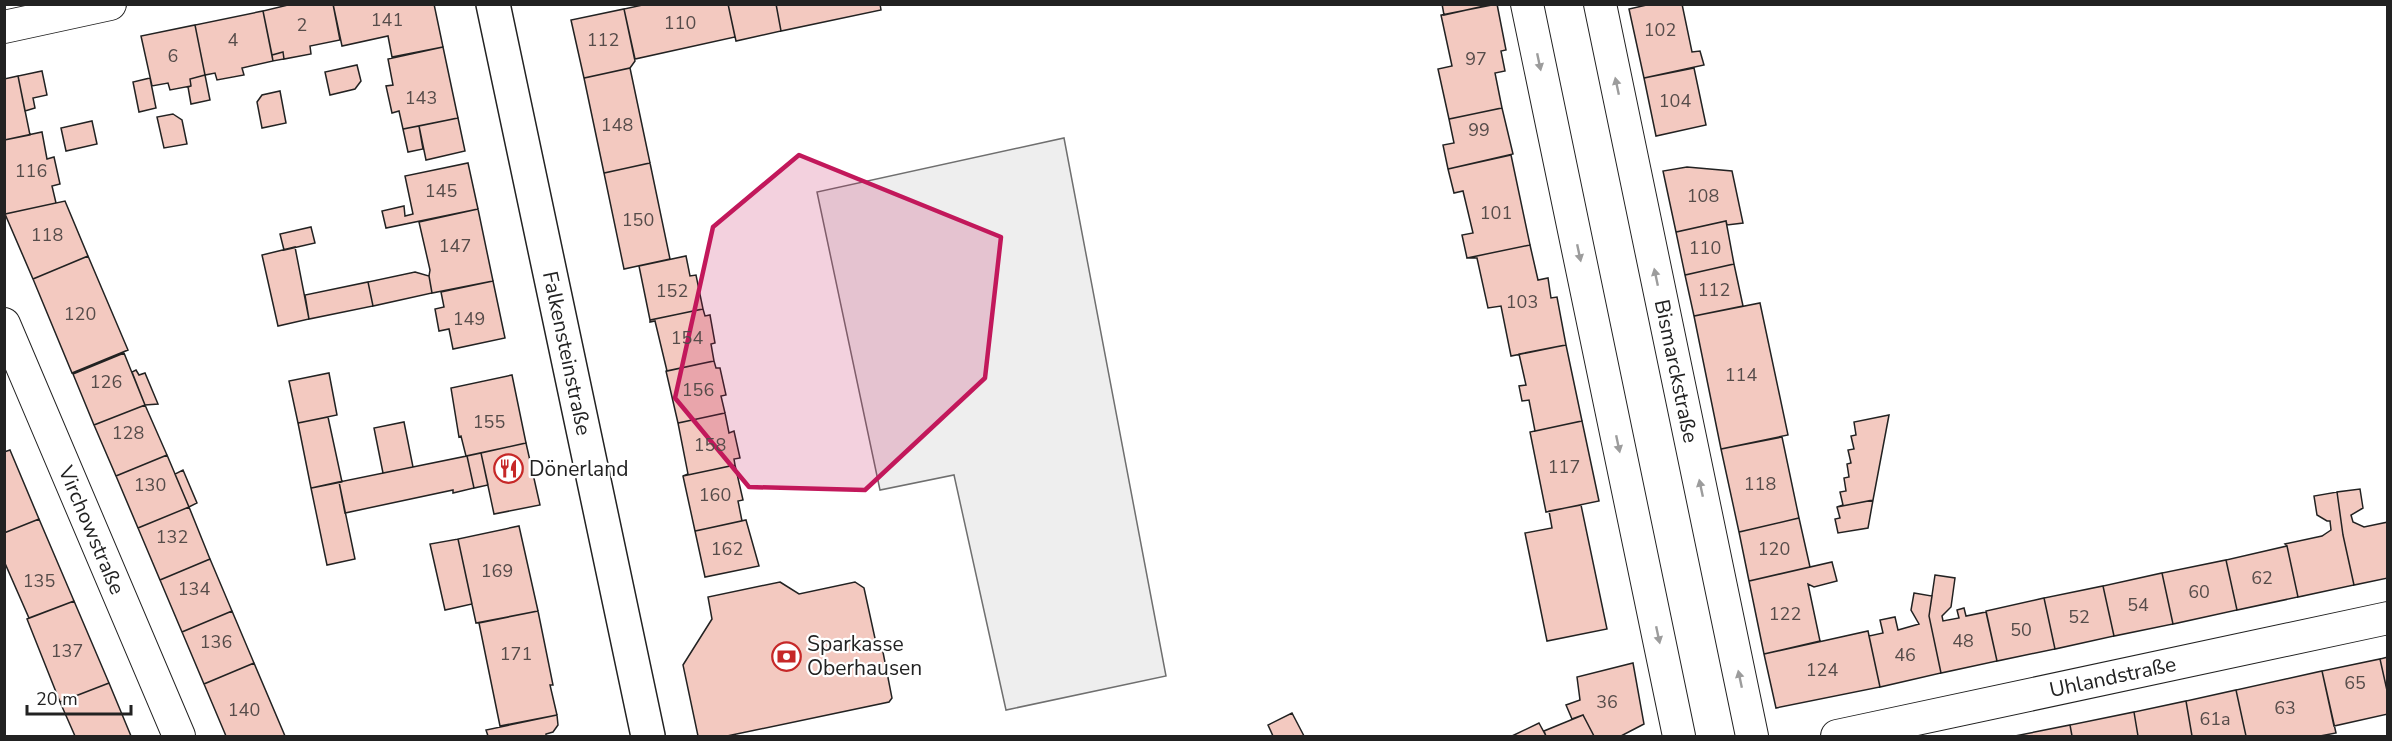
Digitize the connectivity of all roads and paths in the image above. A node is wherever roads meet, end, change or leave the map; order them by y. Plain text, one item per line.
1 (110, 4) edge
2 (493, 4) edge
3 (1527, 4) edge
4 (1600, 4) edge
5 (4, 27) edge
6 (4, 324) edge
7 (2388, 618) edge
8 (179, 736) edge
9 (648, 736) edge
10 (1679, 736) edge
11 (1752, 736) edge
12 (1837, 736) edge

1 - 5 street
2 - 9 street, Falkensteinstraße
3 -> 10 street
11 -> 4 street, Bismarckstraße
6 - 8 street, Virchowstraße
7 - 12 street, Uhlandstraße

